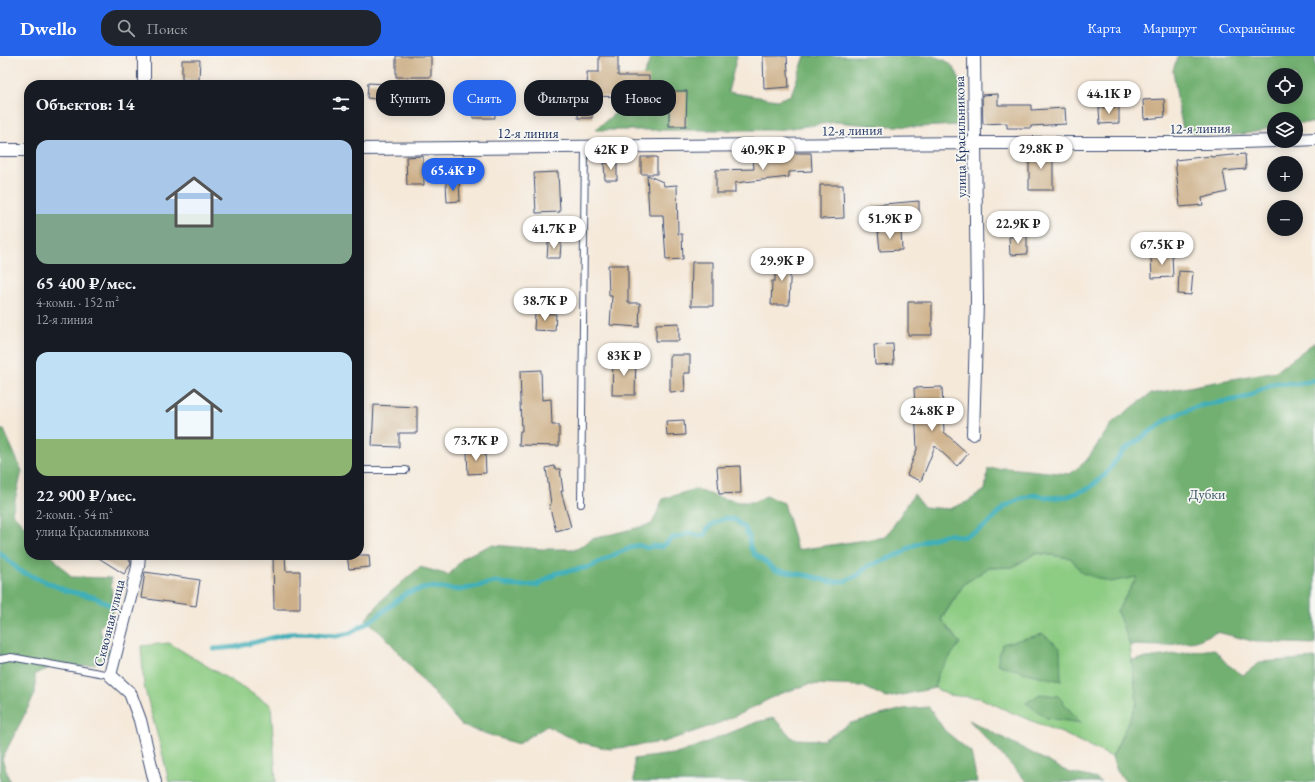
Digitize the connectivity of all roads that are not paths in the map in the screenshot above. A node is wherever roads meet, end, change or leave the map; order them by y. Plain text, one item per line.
1 (144, 56) edge
2 (974, 56) edge
3 (144, 80) edge
4 (1315, 139) edge
5 (1303, 140) edge
6 (1267, 141) edge
7 (975, 143) junction
8 (585, 147) junction
9 (364, 149) edge
10 (0, 150) edge
11 (24, 150) edge
12 (973, 434) dead end
13 (364, 470) edge
14 (406, 470) dead end
15 (581, 504) dead end
16 (138, 560) edge
17 (0, 659) edge
18 (110, 675) junction
19 (155, 782) edge

1 - 3 street
2 - 7 street, улица Красильникова
4 - 5 street
6 - 7 street, 12-я линия
7 - 8 street, 12-я линия
7 - 12 street, улица Красильникова
8 - 9 street, 12-я линия
8 - 15 lane
10 - 11 street
13 - 14 lane
16 - 18 street, Сквозная улица
17 - 18 lane
18 - 19 street, Сквозная улица

